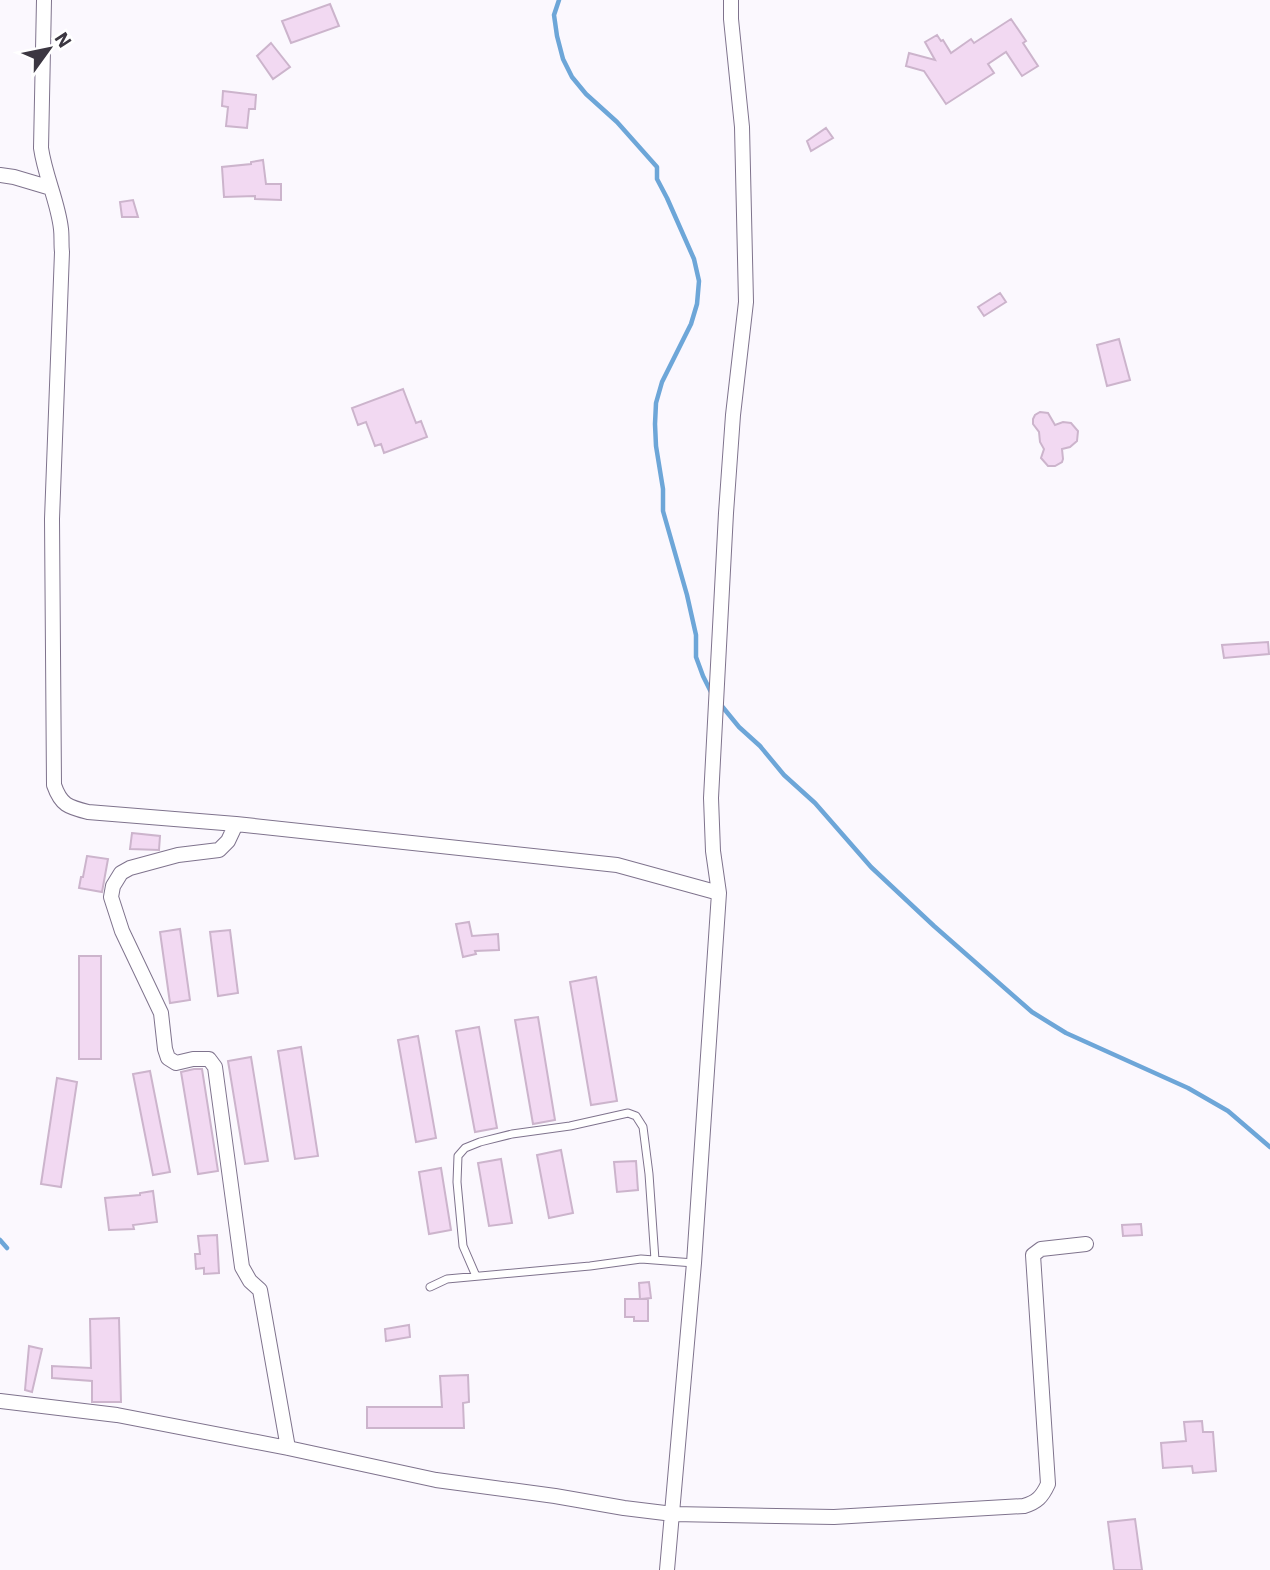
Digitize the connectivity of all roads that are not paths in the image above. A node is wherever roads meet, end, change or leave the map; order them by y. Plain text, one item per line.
1 (44, 0) edge
2 (731, 0) edge
3 (0, 175) edge
4 (51, 188) junction
5 (236, 824) junction
6 (719, 893) junction
7 (1086, 1244) dead end
8 (655, 1260) junction
9 (694, 1263) junction
10 (476, 1276) junction
11 (430, 1287) dead end
12 (0, 1401) edge
13 (288, 1448) junction
14 (673, 1514) junction
15 (667, 1570) edge

1 - 4 street
2 - 6 street
3 - 4 street
4 - 5 street
5 - 6 street
5 - 13 street
6 - 9 street
7 - 14 street
8 - 9 lane
8 - 10 lane
8 - 10 lane
9 - 14 street
10 - 11 lane
12 - 13 street
13 - 14 street
14 - 15 street

